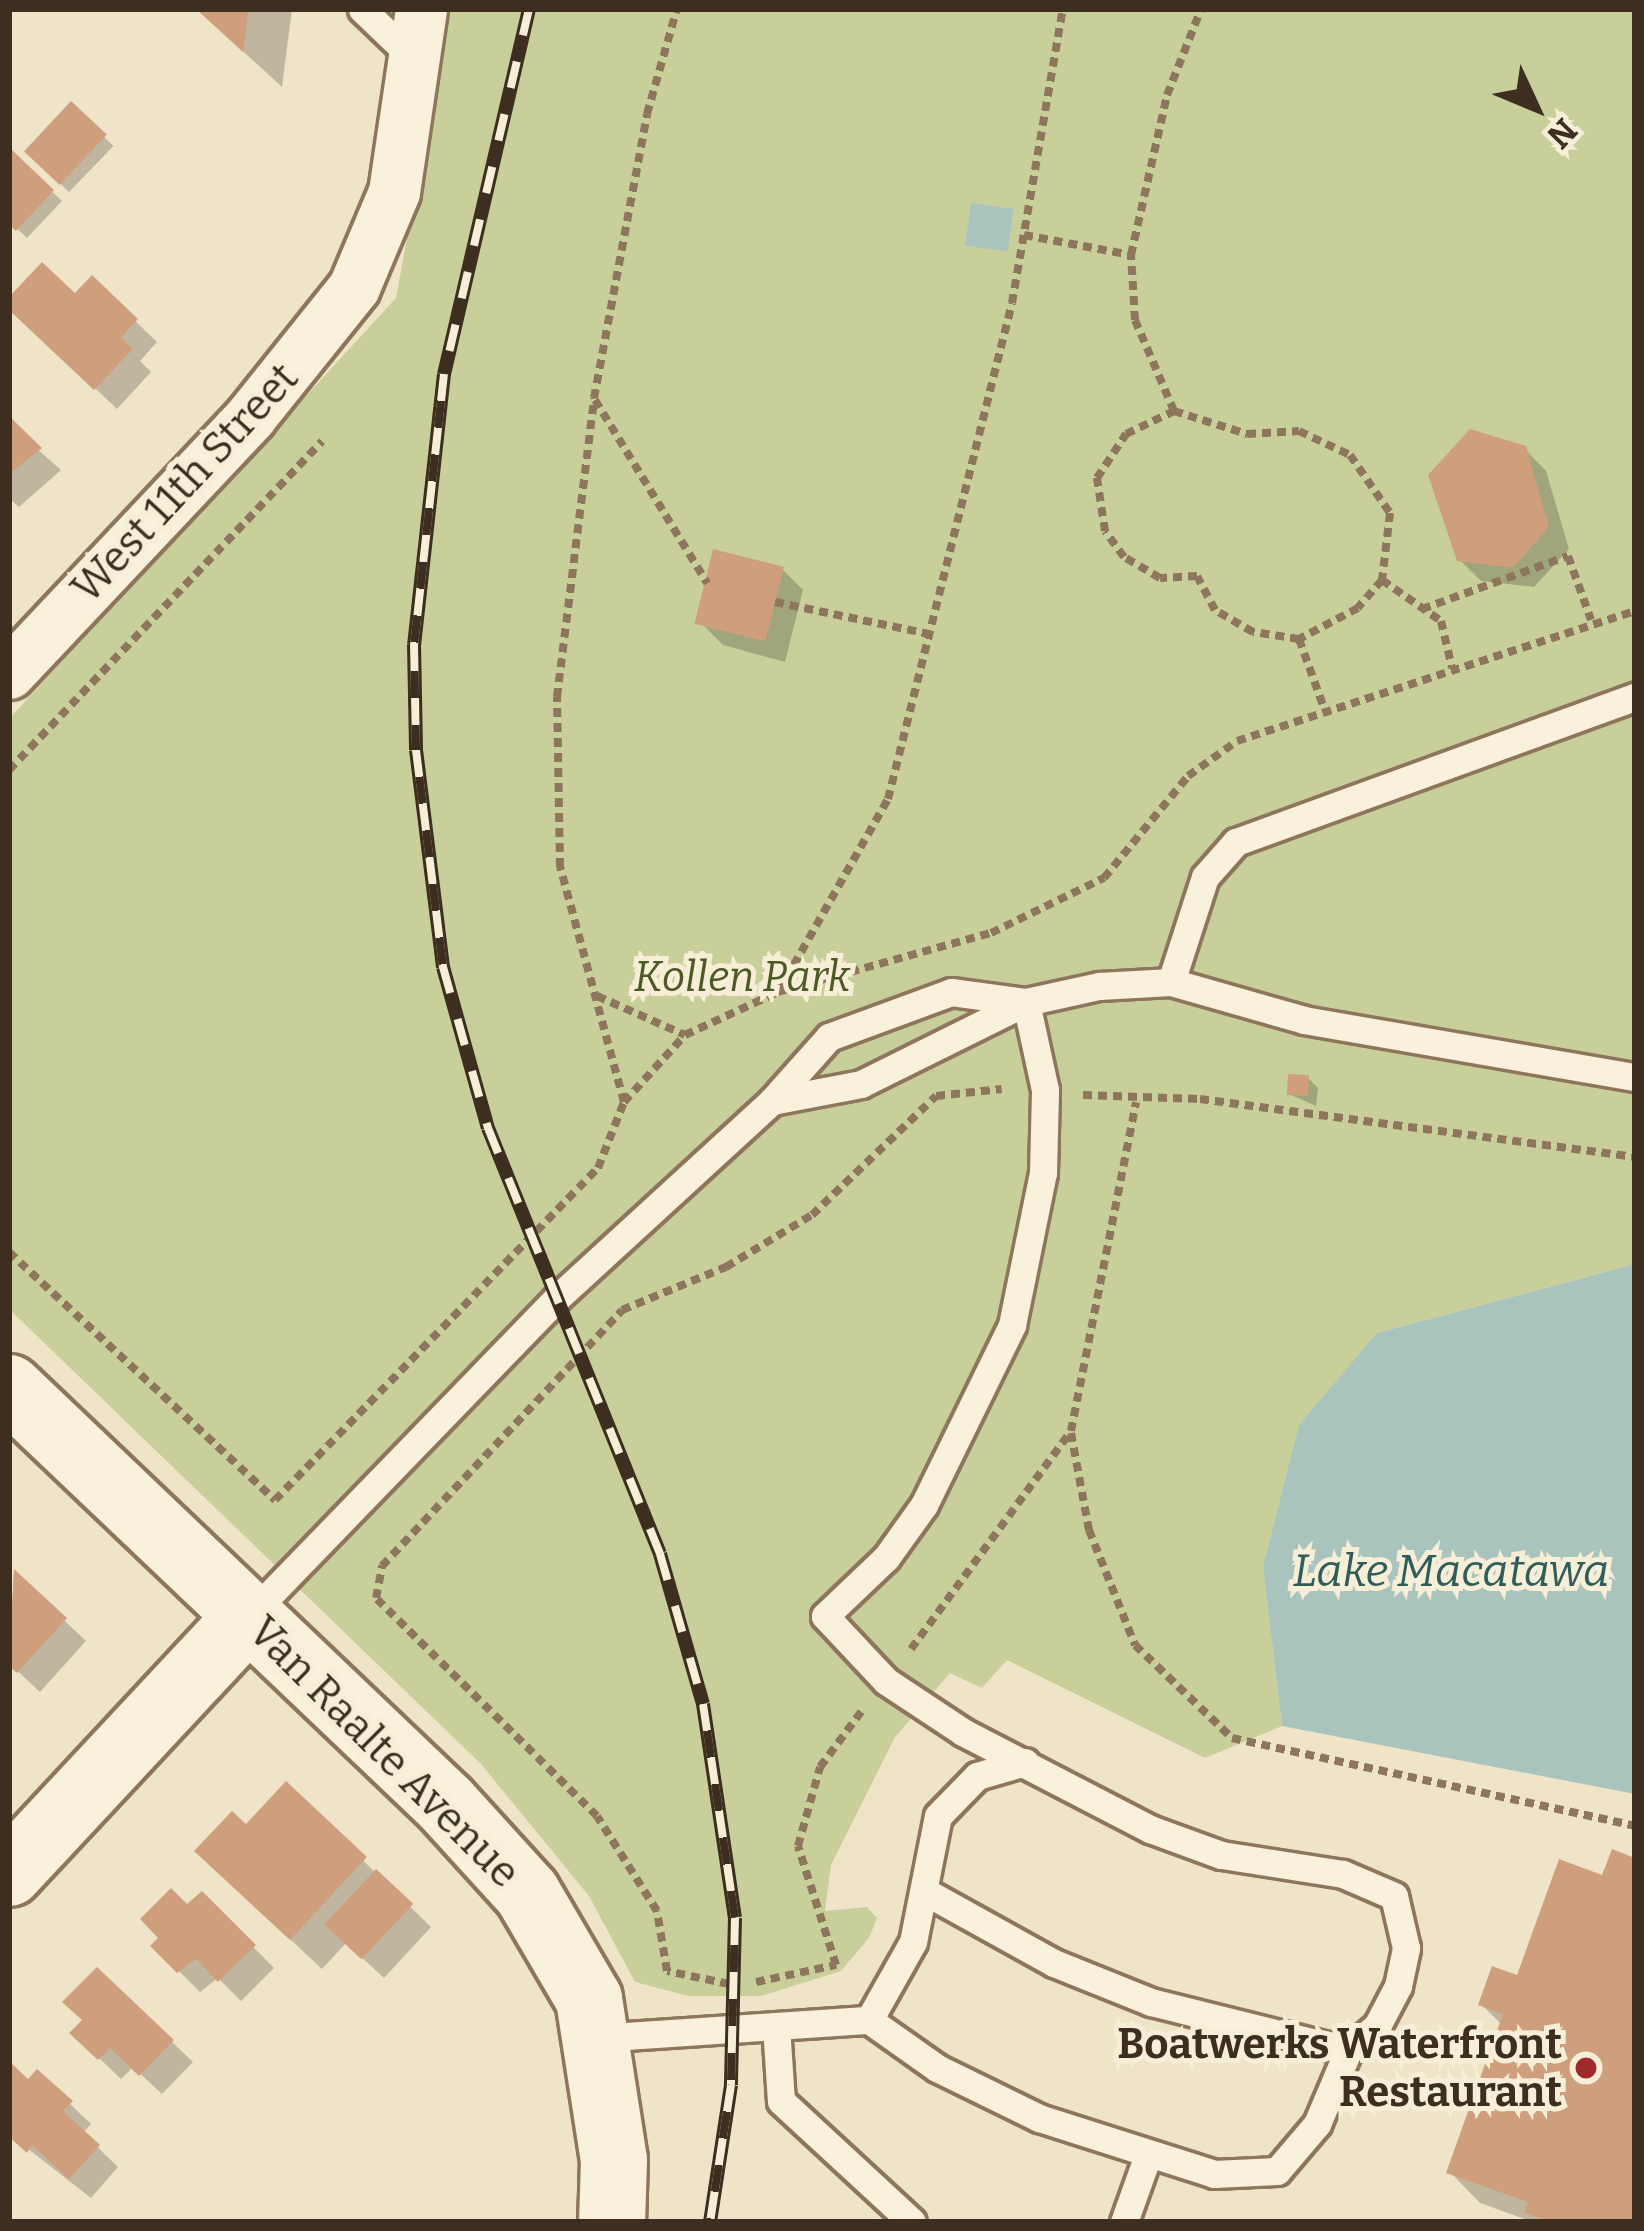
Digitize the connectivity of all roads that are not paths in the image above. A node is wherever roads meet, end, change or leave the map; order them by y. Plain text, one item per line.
1 (362, 9) edge
2 (417, 33) edge
3 (9, 673) edge
4 (1635, 697) edge
5 (1171, 982) junction
6 (1026, 1002) junction
7 (1635, 1077) edge
8 (772, 1101) junction
9 (9, 1388) edge
10 (248, 1617) junction
11 (1025, 1762) junction
12 (9, 1873) edge
13 (924, 1891) junction
14 (869, 2020) junction
15 (776, 2026) junction
16 (596, 2038) junction
17 (1348, 2051) junction
18 (1148, 2155) junction
19 (612, 2210) edge
20 (912, 2222) edge
21 (1124, 2222) edge

1 - 2 lane
2 - 3 street, West 11th Street
4 - 5 lane
5 - 6 lane
5 - 7 lane
6 - 8 lane
6 - 8 lane
6 - 11 lane
8 - 10 lane
9 - 10 street, Van Raalte Avenue
10 - 12 street
10 - 16 street, Van Raalte Avenue
11 - 13 lane
11 - 17 lane
13 - 14 lane
13 - 17 lane
14 - 15 lane
14 - 18 lane
15 - 16 lane
15 - 20 lane
16 - 19 street, Van Raalte Avenue
17 - 18 lane
18 - 21 lane

